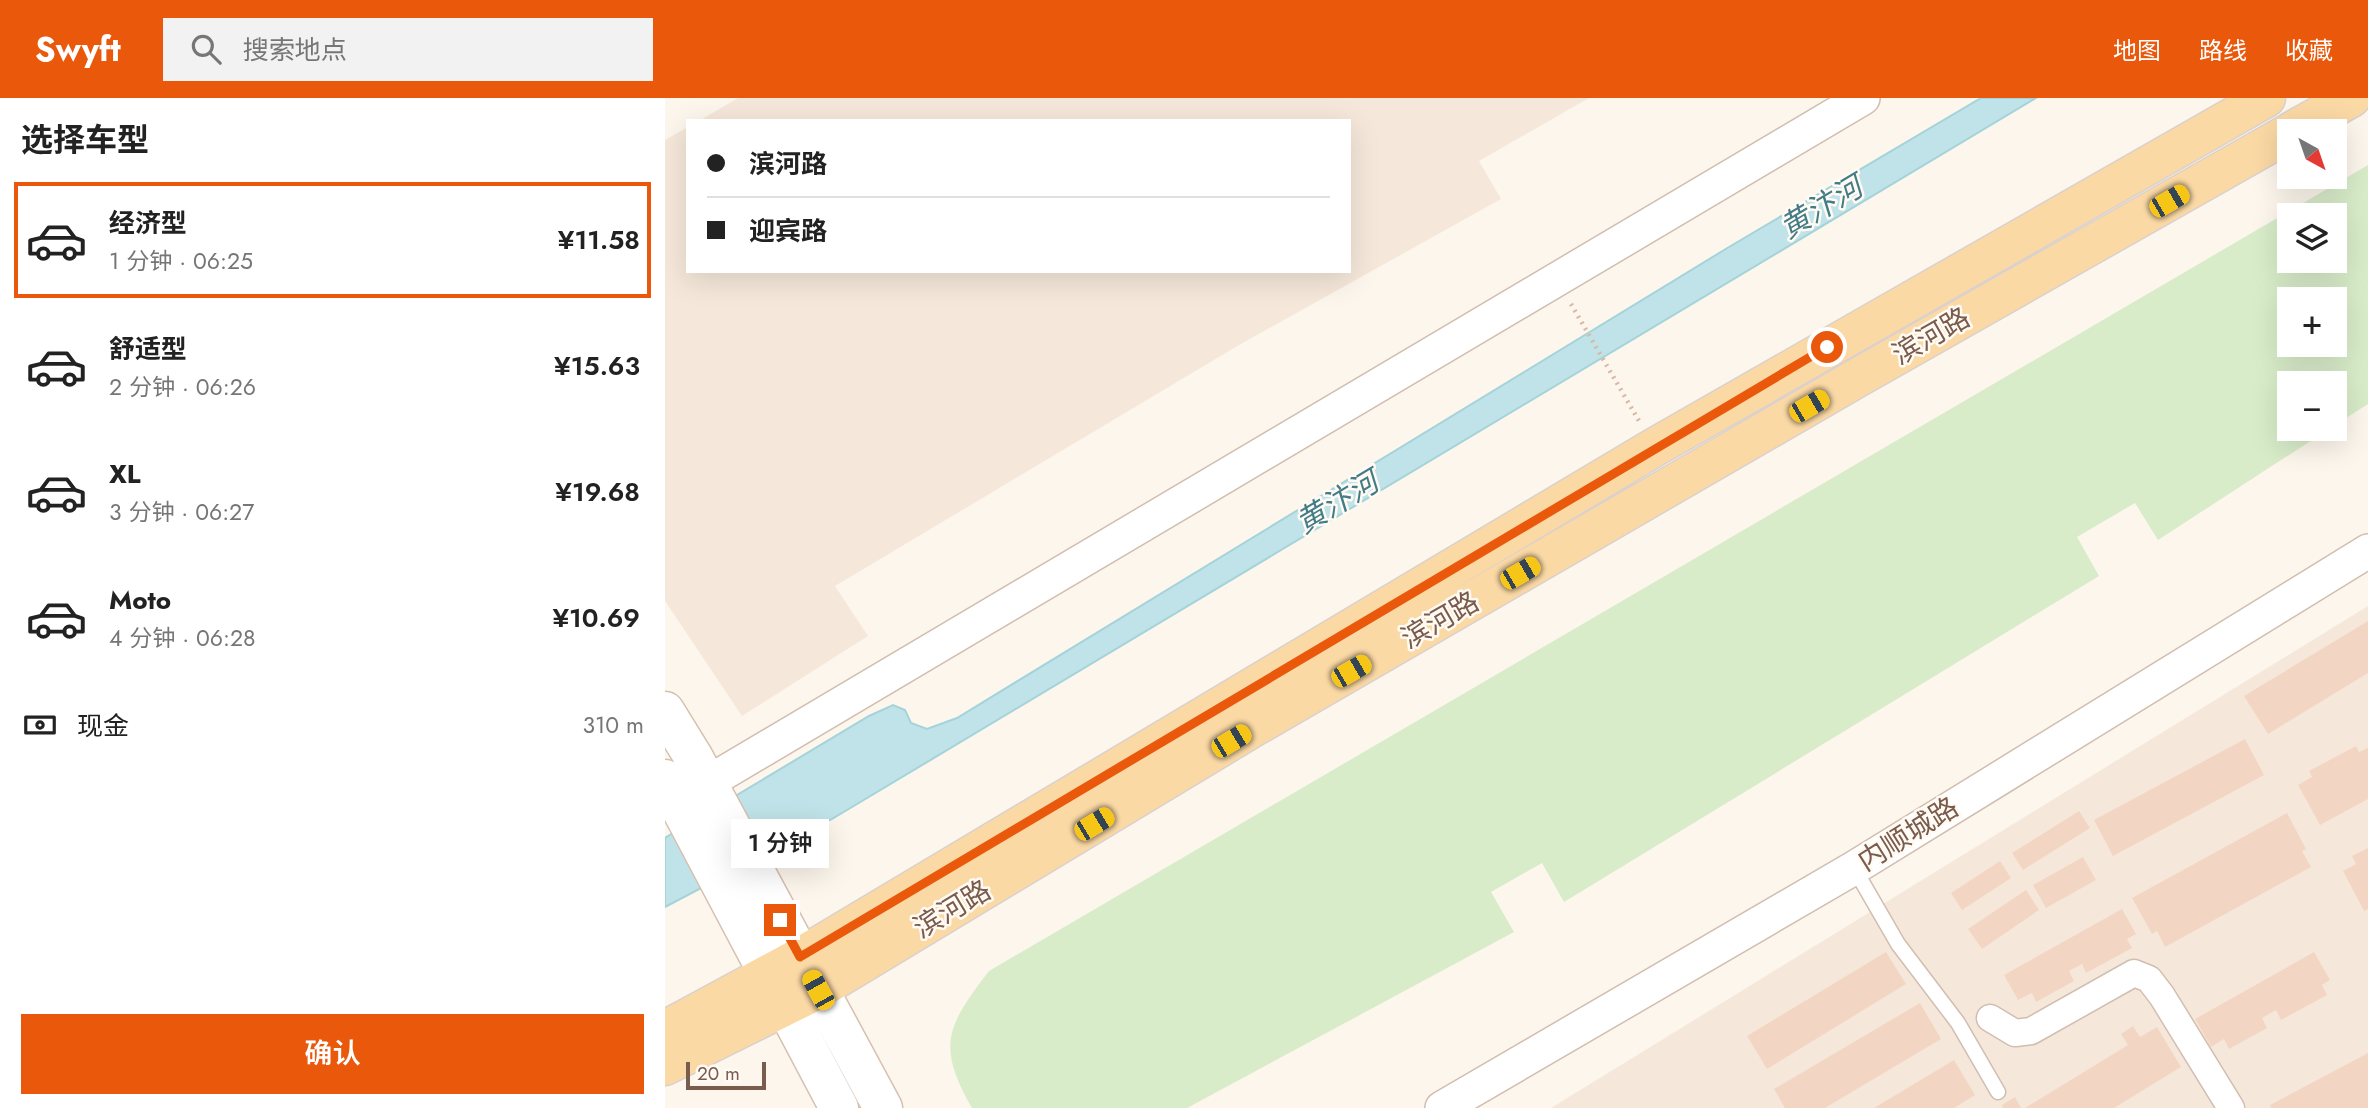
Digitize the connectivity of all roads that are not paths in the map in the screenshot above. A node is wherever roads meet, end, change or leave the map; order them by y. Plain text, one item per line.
1 (1863, 98) edge
2 (2266, 98) edge
3 (2351, 98) edge
4 (2314, 119) edge
5 (2277, 140) edge
6 (2368, 551) edge
7 (665, 711) edge
8 (686, 798) edge
9 (1854, 868) junction
10 (794, 982) junction
11 (1990, 1018) dead end
12 (665, 1030) edge
13 (665, 1066) edge
14 (1998, 1092) dead end
15 (839, 1108) edge
16 (883, 1108) edge
17 (1442, 1108) edge
18 (2231, 1108) edge

1 - 8 street
2 - 10 main road, 滨河路
3 - 4 main road, 滨河路
5 - 10 main road, 滨河路
6 - 9 street, 内顺城路
7 - 8 main road
8 - 10 main road
8 - 10 main road
9 - 14 lane
9 - 17 street, 内顺城路
10 - 12 main road, 滨河路
10 - 13 main road, 滨河路
10 - 15 main road
10 - 16 main road
11 - 18 street

